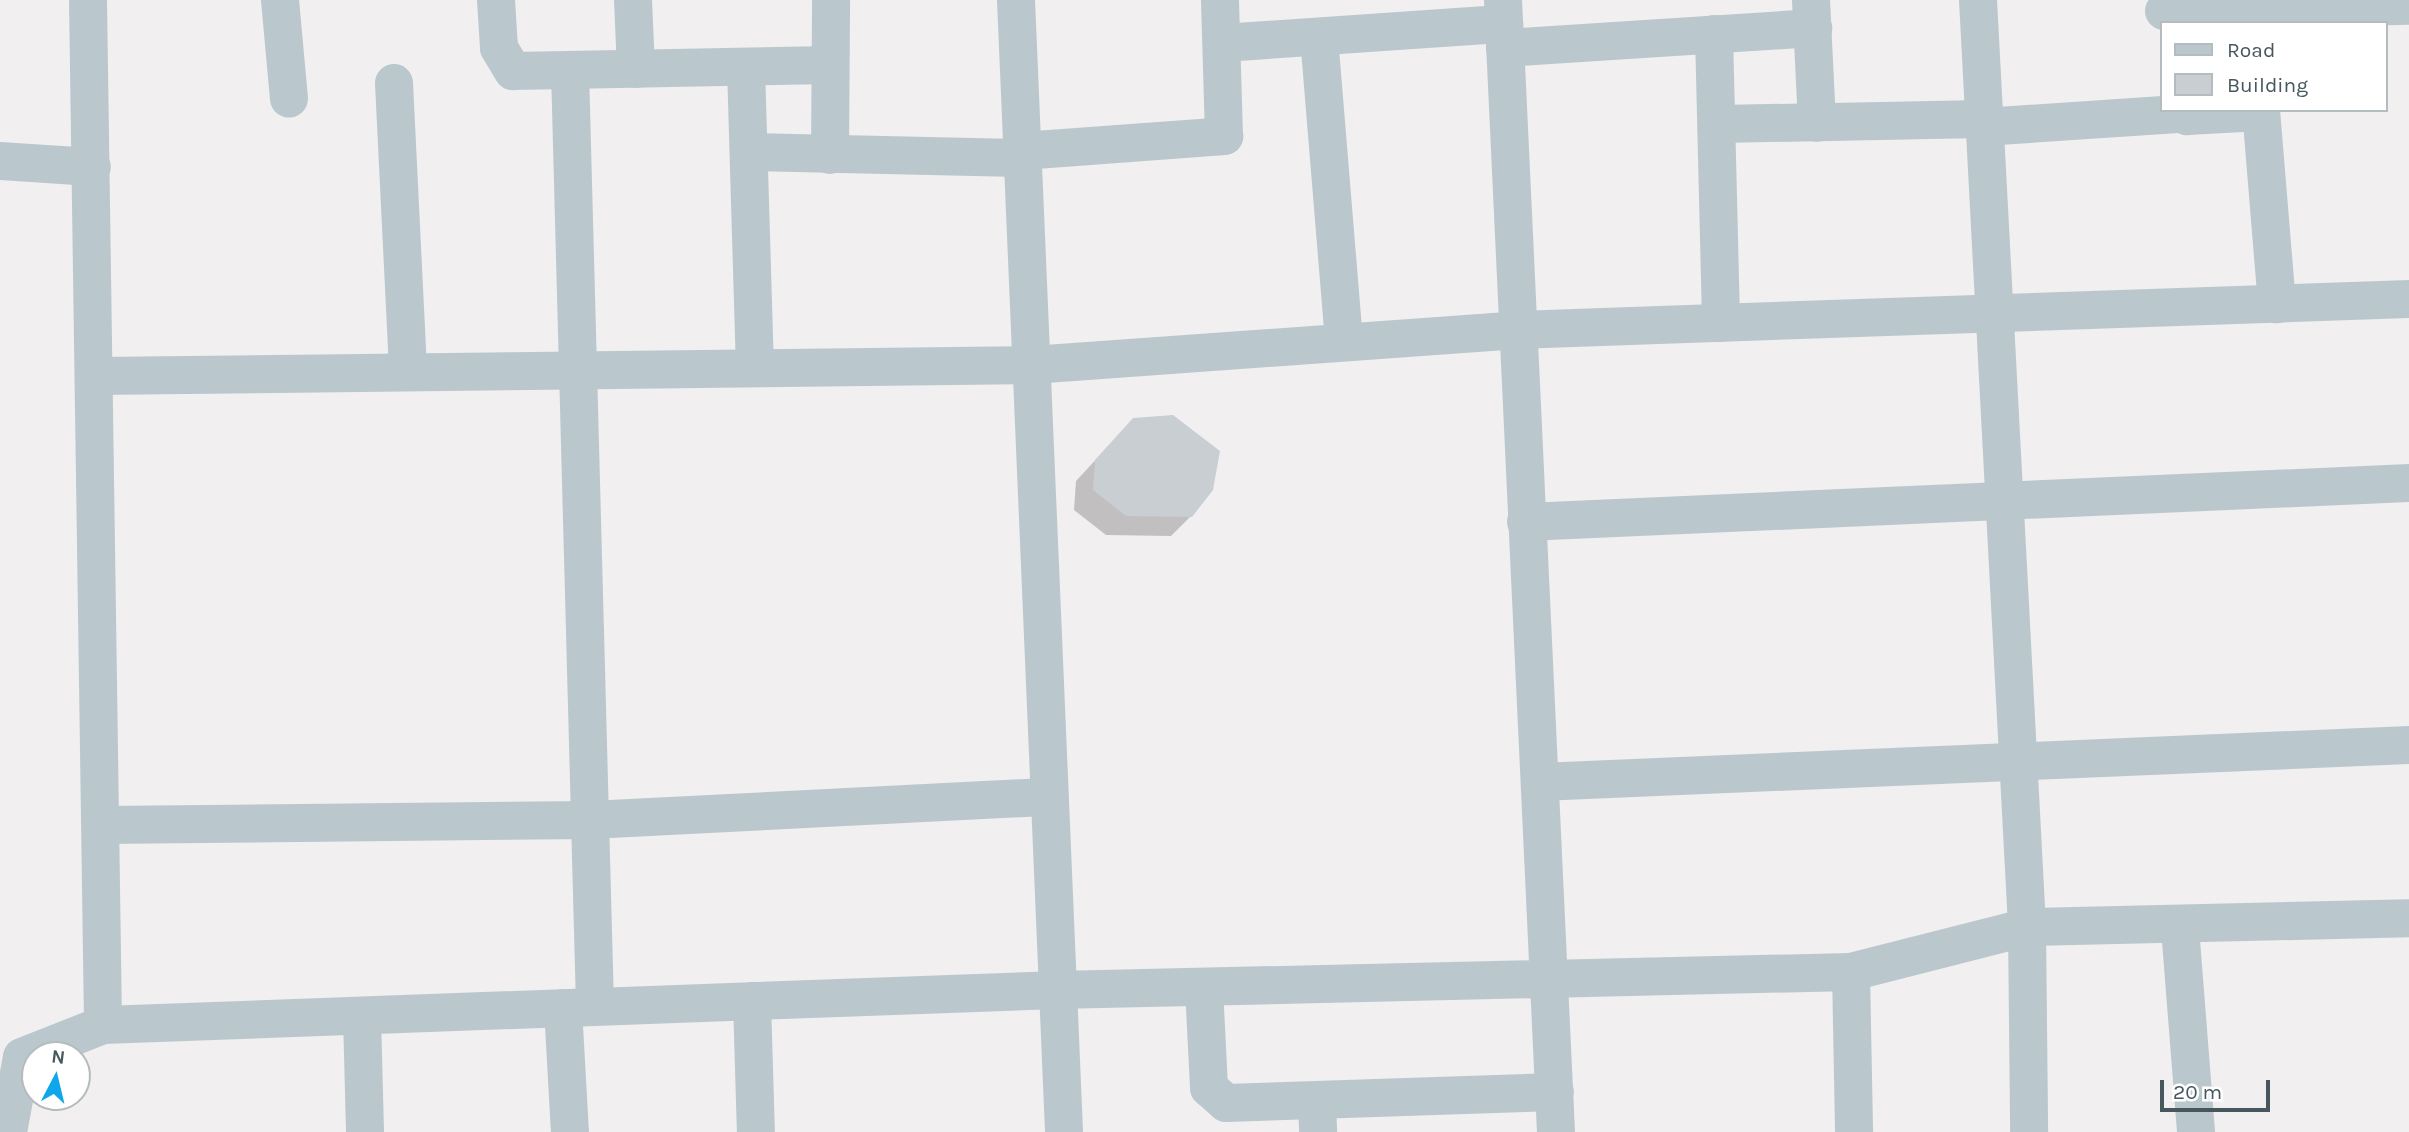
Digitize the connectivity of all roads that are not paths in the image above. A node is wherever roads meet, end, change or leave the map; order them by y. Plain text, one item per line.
1 (88, 0) edge
2 (280, 0) edge
3 (496, 0) edge
4 (633, 0) edge
5 (831, 0) edge
6 (1016, 0) edge
7 (1220, 0) edge
8 (1978, 0) edge
9 (2409, 6) edge
10 (2164, 11) edge
11 (1812, 14) edge
12 (2250, 16) edge
13 (1504, 24) edge
14 (1714, 34) junction
15 (1319, 37) junction
16 (1223, 43) junction
17 (830, 65) junction
18 (746, 67) junction
19 (636, 69) junction
20 (570, 70) junction
21 (394, 83) dead end
22 (289, 99) dead end
23 (2177, 112) edge
24 (2261, 112) edge
25 (1817, 123) junction
26 (1983, 123) junction
27 (1721, 124) junction
28 (753, 152) junction
29 (1023, 154) junction
30 (830, 155) junction
31 (0, 161) edge
32 (92, 167) junction
33 (2409, 299) edge
34 (2277, 304) junction
35 (1990, 314) junction
36 (1721, 323) junction
37 (1515, 330) junction
38 (1344, 342) junction
39 (1032, 365) junction
40 (755, 368) junction
41 (575, 370) junction
42 (408, 372) junction
43 (96, 376) junction
44 (2409, 483) edge
45 (2001, 504) junction
46 (1526, 522) junction
47 (2409, 746) edge
48 (2014, 764) junction
49 (1541, 782) junction
50 (1049, 797) junction
51 (590, 820) junction
52 (101, 825) junction
53 (2409, 918) edge
54 (2027, 926) junction
55 (2180, 928) junction
56 (1851, 972) junction
57 (1551, 981) junction
58 (1204, 988) junction
59 (1057, 990) junction
60 (752, 1001) junction
61 (579, 1007) junction
62 (362, 1016) junction
63 (103, 1025) junction
64 (1555, 1092) junction
65 (1317, 1116) edge
66 (8, 1132) edge
67 (365, 1132) edge
68 (570, 1132) edge
69 (756, 1132) edge
70 (1064, 1132) edge
71 (1556, 1132) edge
72 (1854, 1132) edge
73 (2029, 1132) edge
74 (2196, 1132) edge

1 - 32 street
2 - 22 street
3 - 20 street
4 - 19 street
5 - 17 street
6 - 29 street
7 - 16 street
8 - 26 street
9 - 12 street
10 - 12 street
11 - 14 street
11 - 25 street
13 - 14 street
13 - 15 street
13 - 37 street
14 - 27 street
15 - 16 street
15 - 38 street
16 - 29 street
17 - 18 street
17 - 30 street
18 - 19 street
18 - 28 street
19 - 20 street
20 - 41 street
21 - 42 street
23 - 26 street
24 - 34 street
25 - 26 street
25 - 27 street
26 - 35 street
27 - 36 street
28 - 30 street
28 - 40 street
29 - 30 street
29 - 39 street
31 - 32 street
32 - 43 street
33 - 34 street
34 - 35 street
35 - 36 street
35 - 45 street
36 - 37 street
37 - 38 street
37 - 46 street
38 - 39 street
39 - 40 street
39 - 50 street
40 - 41 street
41 - 42 street
41 - 51 street
42 - 43 street
43 - 52 street
44 - 45 street
45 - 46 street
45 - 48 street
46 - 49 street
47 - 48 street
48 - 49 street
48 - 54 street
49 - 57 street
50 - 51 street
50 - 59 street
51 - 52 street
51 - 61 street
52 - 63 street
53 - 55 street
54 - 55 street
54 - 56 street
54 - 73 street
55 - 74 street
56 - 57 street
56 - 72 street
57 - 58 street
57 - 64 street
58 - 59 street
58 - 65 street
59 - 60 street
59 - 70 street
60 - 61 street
60 - 69 street
61 - 62 street
61 - 68 street
62 - 63 street
62 - 67 street
63 - 66 street
64 - 65 street
64 - 71 street

